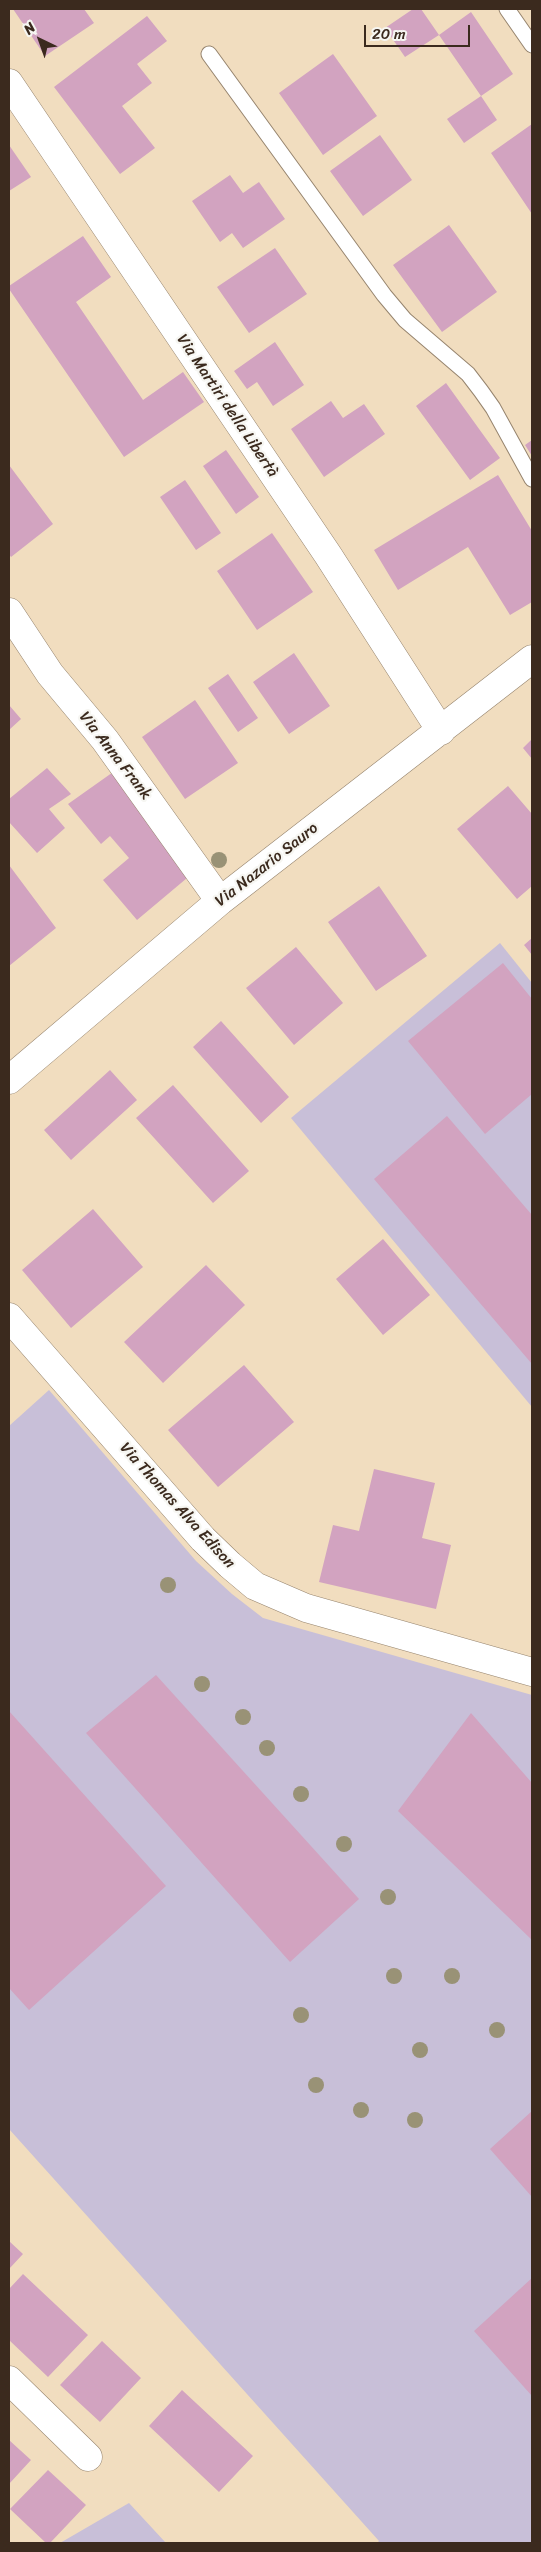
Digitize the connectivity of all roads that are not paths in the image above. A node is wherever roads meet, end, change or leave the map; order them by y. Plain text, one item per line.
1 (507, 9) edge
2 (532, 45) edge
3 (209, 54) dead end
4 (9, 83) edge
5 (532, 479) edge
6 (9, 612) edge
7 (532, 659) edge
8 (441, 731) junction
9 (220, 901) junction
10 (9, 1080) edge
11 (9, 1317) edge
12 (532, 1672) edge
13 (9, 2380) edge
14 (88, 2457) dead end

1 - 2 lane
3 - 5 lane
4 - 8 street, Via Martiri della Libertà
6 - 9 street, Via Anna Frank
7 - 8 street, Via Nazario Sauro
8 - 9 street, Via Nazario Sauro
9 - 10 street, Via Nazario Sauro
11 - 12 street, Via Thomas Alva Edison
13 - 14 street

